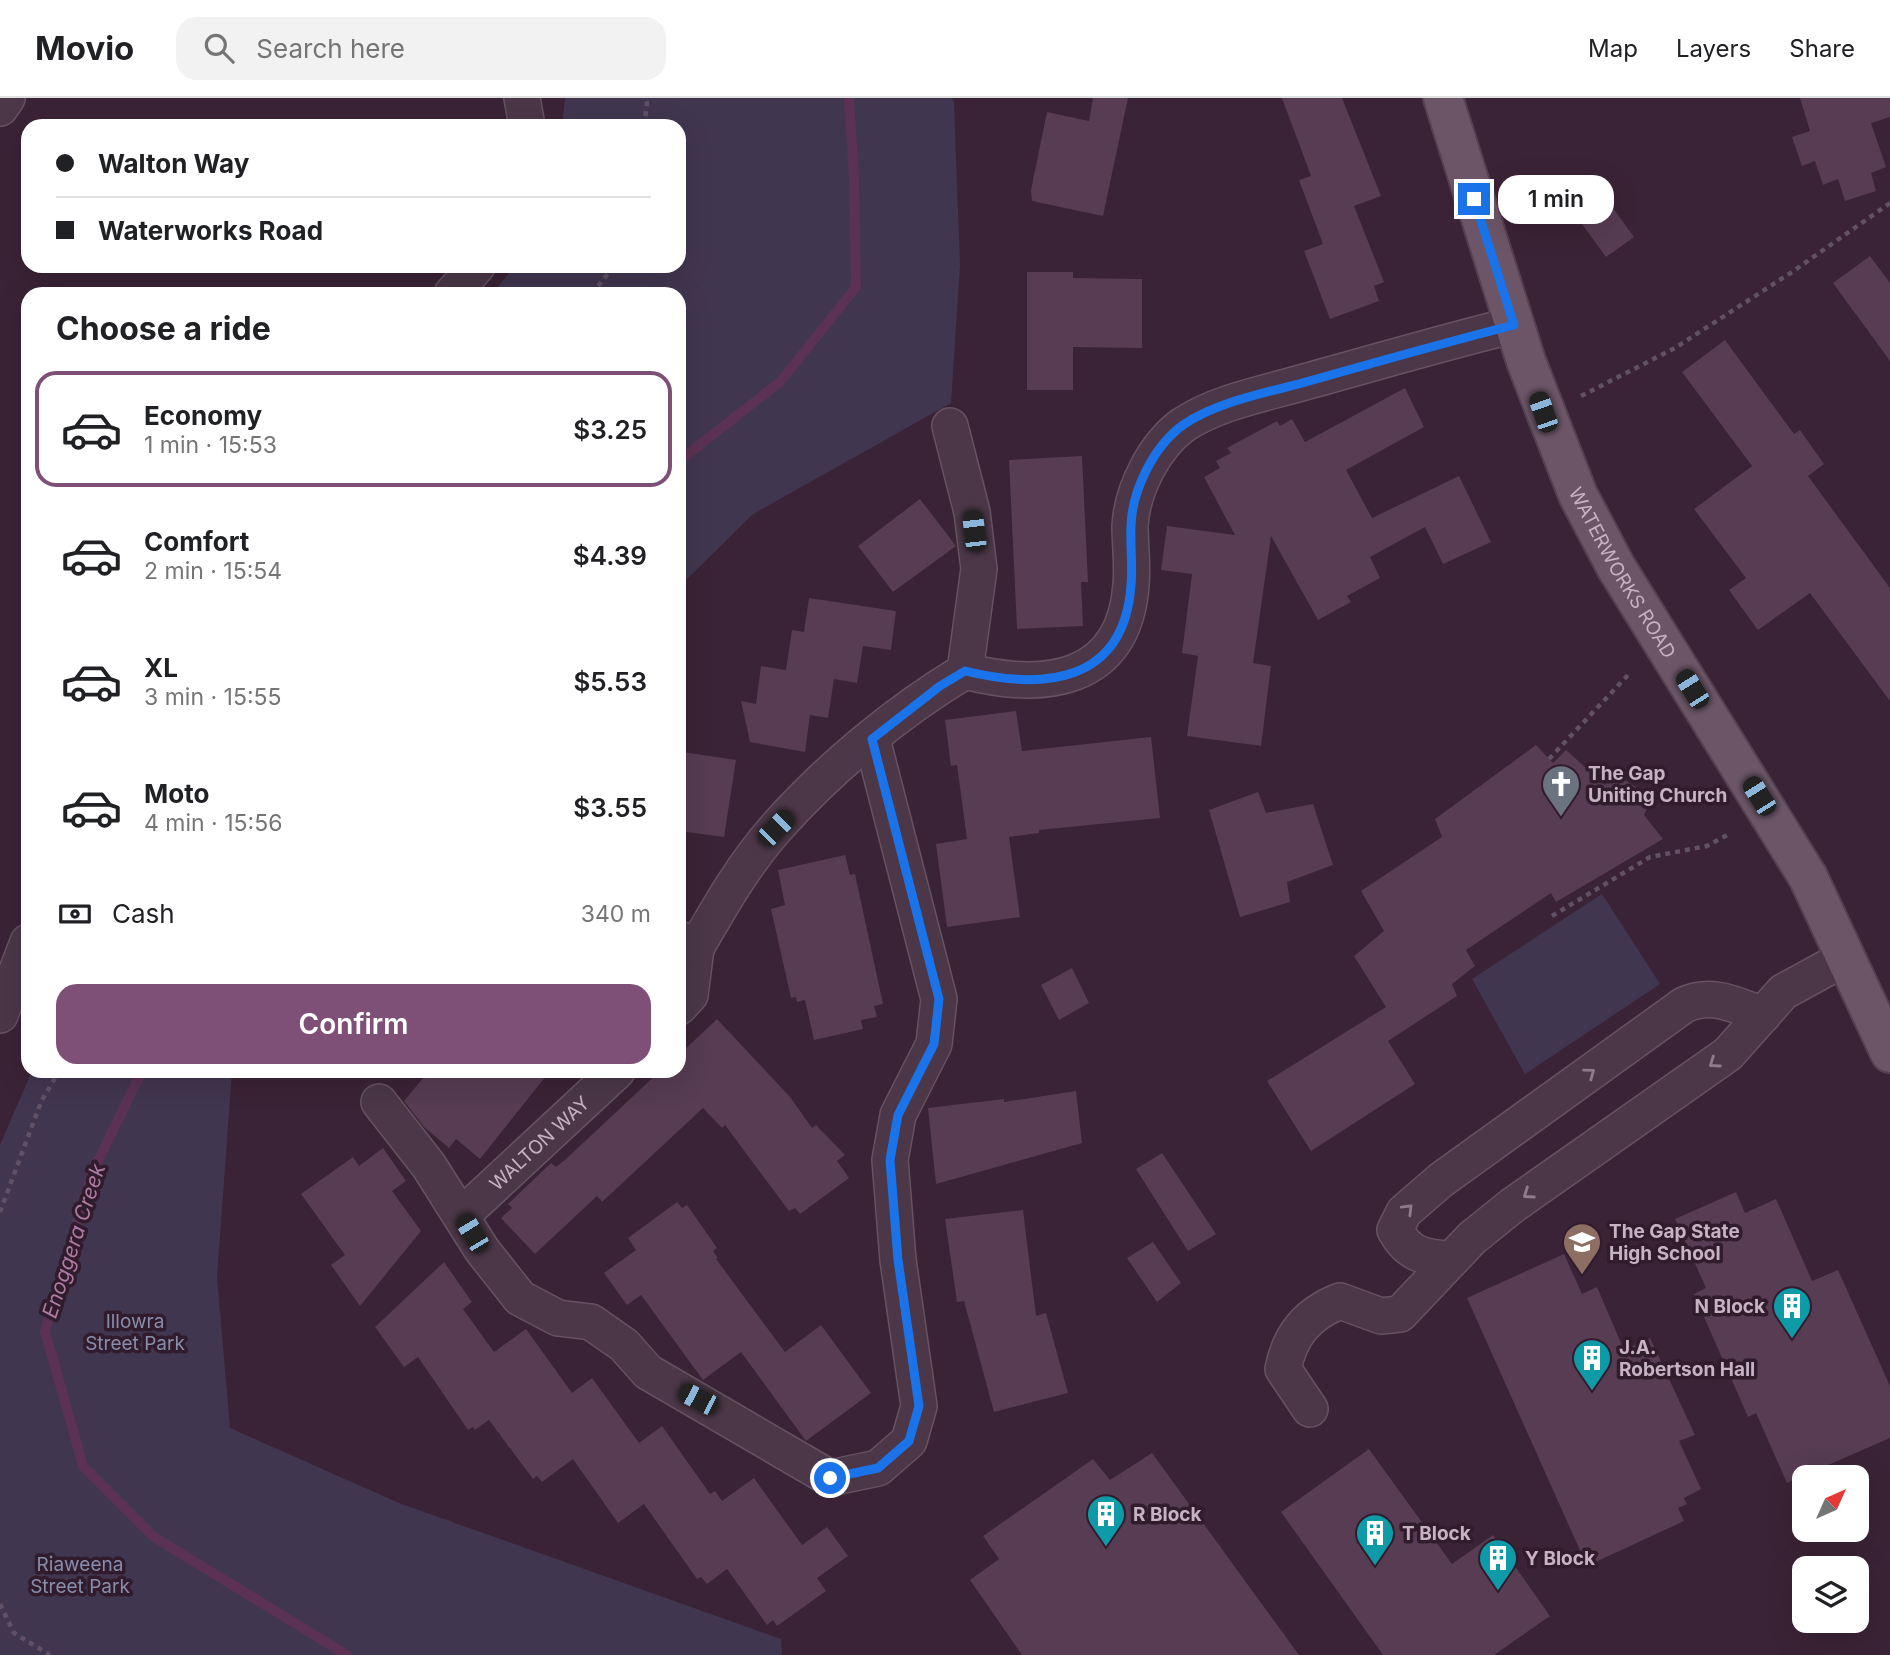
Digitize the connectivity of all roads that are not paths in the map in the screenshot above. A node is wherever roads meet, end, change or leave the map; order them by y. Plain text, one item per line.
1 (7, 98) edge
2 (522, 98) edge
3 (1443, 98) edge
4 (0, 108) edge
5 (526, 119) edge
6 (471, 273) edge
7 (458, 287) edge
8 (1514, 325) junction
9 (950, 426) dead end
10 (965, 671) junction
11 (872, 739) junction
12 (687, 943) edge
13 (1847, 957) junction
14 (21, 960) edge
15 (686, 999) edge
16 (0, 1015) edge
17 (1763, 1015) junction
18 (1890, 1052) edge
19 (609, 1078) edge
20 (379, 1102) dead end
21 (461, 1216) junction
22 (1450, 1259) junction
23 (1310, 1409) dead end

1 - 4 street
2 - 5 street
3 - 8 main road, WATERWORKS ROAD
6 - 7 street
8 - 10 street
8 - 13 main road, WATERWORKS ROAD
9 - 10 street
10 - 11 street
11 - 12 street
11 - 21 street
12 - 15 street
13 - 17 street
13 - 18 main road, WATERWORKS ROAD
14 - 16 street
17 -> 22 street
22 -> 17 street
19 - 21 street, WALTON WAY
20 - 21 street
22 - 23 street

